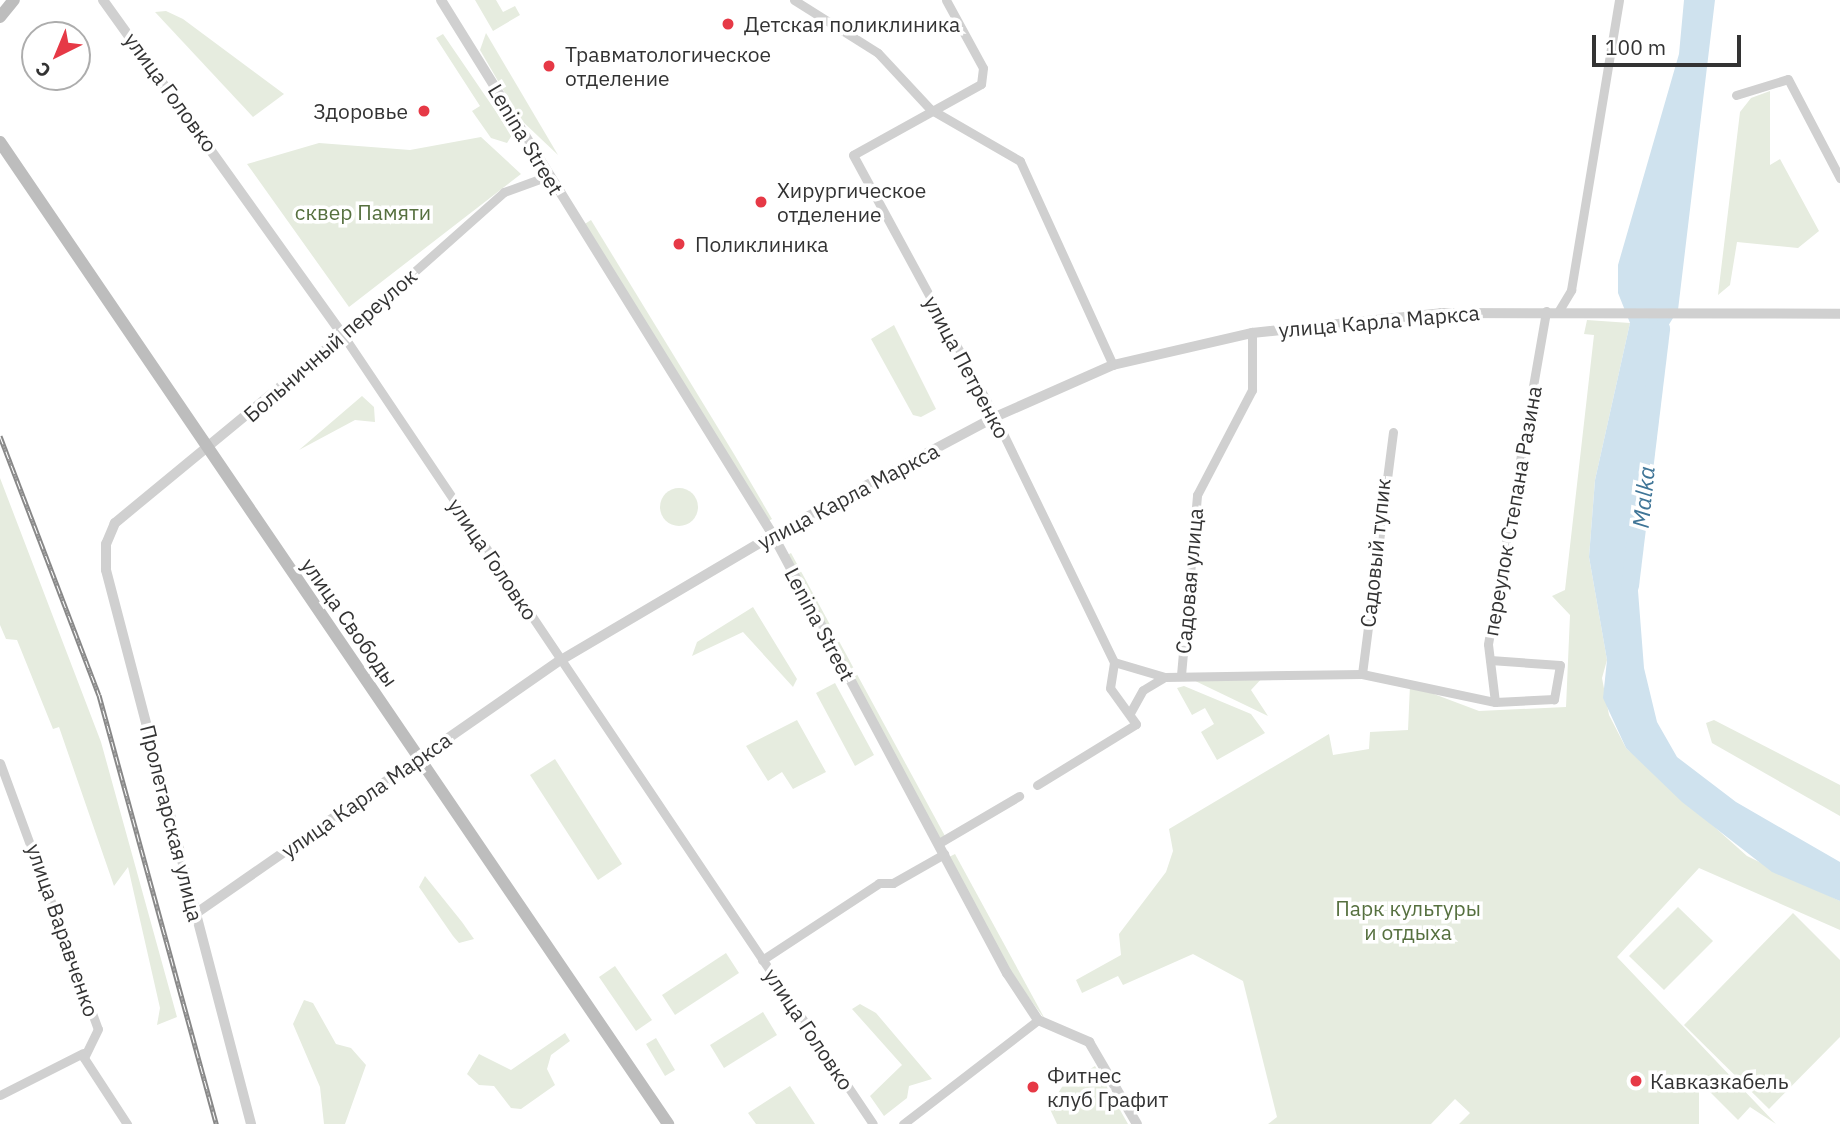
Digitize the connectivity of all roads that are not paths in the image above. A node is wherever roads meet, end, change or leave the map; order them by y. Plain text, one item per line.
1 (14, 0) edge
2 (103, 0) edge
3 (442, 0) edge
4 (794, 0) edge
5 (946, 0) edge
6 (1619, 0) edge
7 (0, 17) edge
8 (1736, 95) dead end
9 (930, 109) junction
10 (0, 142) edge
11 (548, 176) junction
12 (1840, 178) edge
13 (1546, 311) junction
14 (1558, 312) junction
15 (1840, 314) edge
16 (1252, 333) junction
17 (343, 335) junction
18 (1112, 365) junction
19 (995, 417) junction
20 (1393, 432) dead end
21 (208, 449) junction
22 (116, 523) joint
23 (773, 535) junction
24 (561, 660) junction
25 (1490, 660) junction
26 (1114, 662) junction
27 (1362, 674) junction
28 (1181, 675) junction
29 (1165, 677) junction
30 (1495, 702) junction
31 (1130, 713) junction
32 (421, 757) junction
33 (0, 763) edge
34 (1037, 785) dead end
35 (1019, 796) dead end
36 (939, 843) junction
37 (944, 855) junction
38 (195, 915) junction
39 (762, 960) junction
40 (1038, 1020) junction
41 (83, 1053) junction
42 (0, 1096) edge
43 (127, 1124) edge
44 (251, 1124) edge
45 (668, 1124) edge
46 (873, 1124) edge
47 (903, 1124) edge
48 (1137, 1124) edge

1 - 7 main road
2 - 17 street, улица Головко
3 - 11 street, Lenina Street
4 - 9 street
5 - 9 street, улица Петренко
6 - 14 street
8 - 12 street
9 - 18 street
9 - 19 street, улица Петренко
10 - 21 main road, улица Свободы
11 - 17 street, Больничный переулок
11 - 23 street, Lenina Street
13 - 14 street, улица Карла Маркса
13 - 16 street, улица Карла Маркса
13 - 25 street, переулок Степана Разина
14 - 15 street, улица Карла Маркса
16 - 18 street, улица Карла Маркса
16 - 28 street, Садовая улица
17 - 21 street, Больничный переулок
17 - 24 street, улица Головко
18 - 19 street, улица Карла Маркса
19 - 23 street, улица Карла Маркса
19 - 26 street, улица Петренко
20 - 27 street, Садовый тупик
21 - 22 street, Больничный переулок
21 - 32 main road, улица Свободы
22 - 38 street, Пролетарская улица
23 - 24 street, улица Карла Маркса
23 - 36 street, Lenina Street
24 - 32 street, улица Карла Маркса
24 - 39 street, улица Головко
25 - 30 street, переулок Степана Разина
25 - 30 street
26 - 29 street
26 - 31 street
27 - 28 street
27 - 30 street
28 - 29 street
29 - 31 street
31 - 34 street
32 - 38 street, улица Карла Маркса
32 - 45 main road, улица Свободы
33 - 41 street, улица Варавченко
35 - 36 street
36 - 37 street, Lenina Street
37 - 39 street
37 - 40 street, Lenina Street
38 - 44 street, Пролетарская улица
39 - 46 street, улица Головко
40 - 47 street
40 - 48 street
41 - 42 street
41 - 43 street

